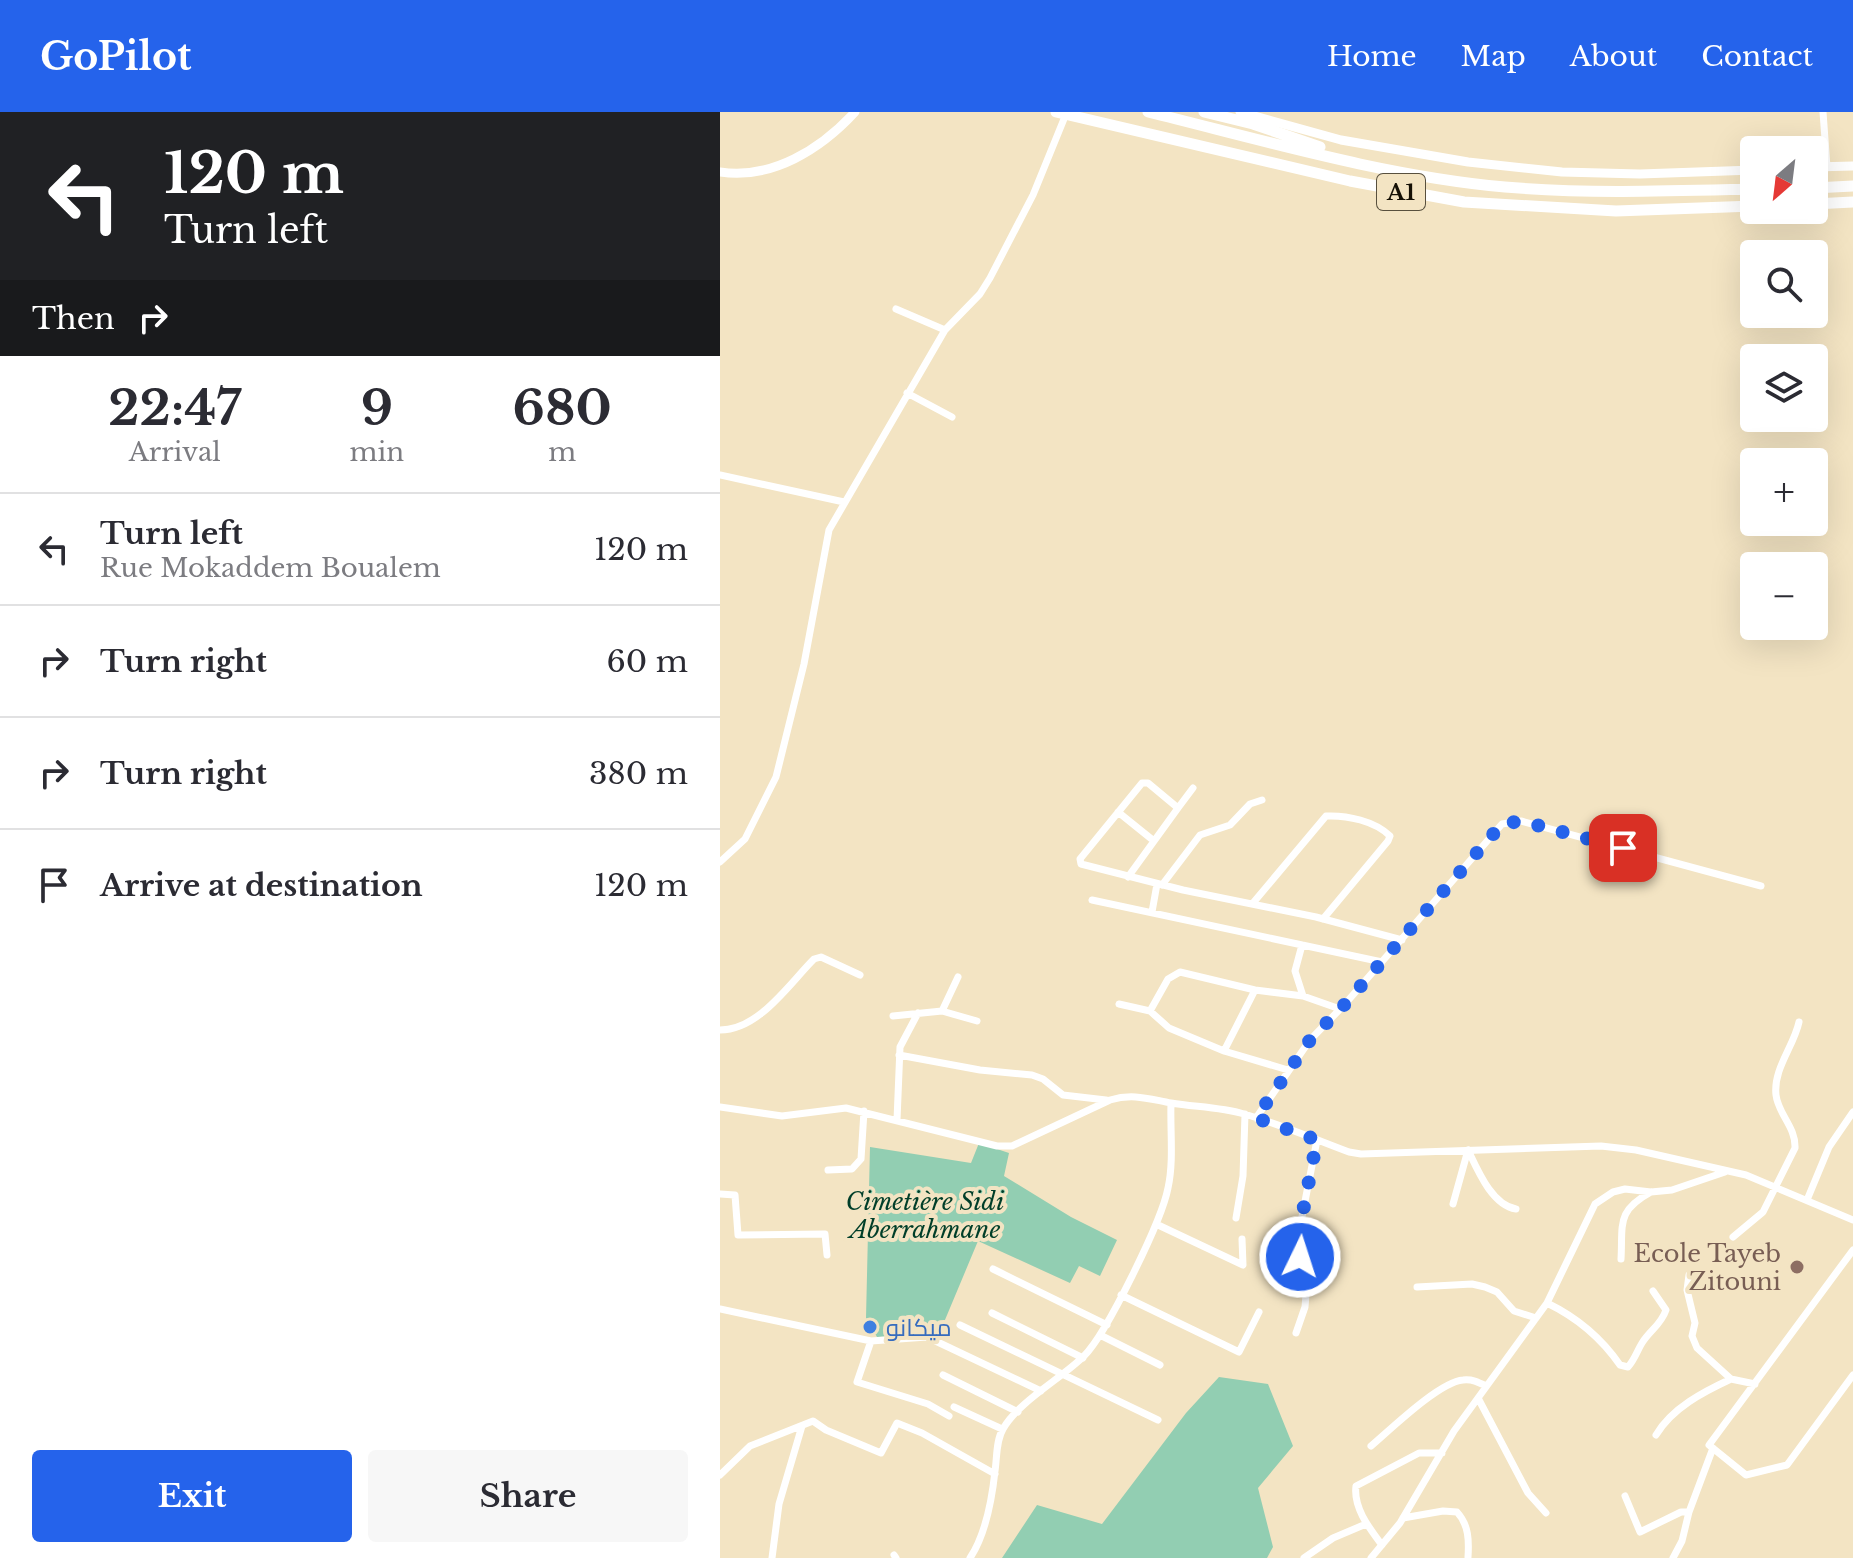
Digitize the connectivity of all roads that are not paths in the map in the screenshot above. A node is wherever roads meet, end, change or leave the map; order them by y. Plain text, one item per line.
1 (855, 112) edge
2 (1148, 112) edge
3 (1204, 112) edge
4 (1240, 112) edge
5 (1823, 112) edge
6 (1061, 113) edge
7 (1825, 136) edge
8 (1369, 166) junction
9 (1853, 166) edge
10 (1828, 167) edge
11 (1740, 170) edge
12 (720, 172) edge
13 (1853, 186) edge
14 (1828, 187) edge
15 (1740, 189) edge
16 (1853, 202) edge
17 (1828, 203) edge
18 (1740, 207) edge
19 (896, 309) dead end
20 (945, 330) junction
21 (907, 393) junction
22 (952, 417) dead end
23 (720, 475) edge
24 (844, 502) junction
25 (1193, 788) dead end
26 (1262, 800) dead end
27 (1178, 808) junction
28 (1118, 812) junction
29 (1154, 841) junction
30 (720, 862) edge
31 (1128, 877) junction
32 (1160, 884) junction
33 (1761, 886) dead end
34 (1092, 900) dead end
35 (1253, 903) junction
36 (1152, 912) junction
37 (1323, 919) junction
38 (1402, 940) junction
39 (1302, 945) junction
40 (1382, 962) junction
41 (860, 975) dead end
42 (958, 977) dead end
43 (1255, 990) junction
44 (1303, 996) junction
45 (1119, 1004) dead end
46 (1340, 1009) junction
47 (942, 1011) junction
48 (1150, 1011) junction
49 (918, 1013) junction
50 (893, 1016) dead end
51 (977, 1021) dead end
52 (1799, 1022) dead end
53 (720, 1030) edge
54 (1224, 1051) junction
55 (899, 1055) junction
56 (1288, 1070) junction
57 (1109, 1101) junction
58 (1171, 1103) junction
59 (720, 1107) edge
60 (864, 1111) junction
61 (1853, 1112) edge
62 (1245, 1114) junction
63 (1256, 1118) junction
64 (897, 1120) junction
65 (1317, 1140) junction
66 (1468, 1150) junction
67 (828, 1170) dead end
68 (1729, 1171) junction
69 (1776, 1187) junction
70 (1651, 1192) junction
71 (720, 1194) edge
72 (1807, 1200) junction
73 (1453, 1204) dead end
74 (1516, 1209) dead end
75 (1236, 1218) dead end
76 (1853, 1220) edge
77 (1156, 1224) junction
78 (1733, 1237) dead end
79 (1242, 1239) dead end
80 (1853, 1250) edge
81 (827, 1255) dead end
82 (1621, 1259) dead end
83 (993, 1269) dead end
84 (1689, 1275) dead end
85 (1417, 1287) dead end
86 (1653, 1291) dead end
87 (1121, 1295) junction
88 (1547, 1303) junction
89 (720, 1309) edge
90 (1259, 1312) dead end
91 (992, 1313) dead end
92 (1536, 1318) junction
93 (960, 1325) dead end
94 (1107, 1325) junction
95 (1296, 1333) dead end
96 (1100, 1335) junction
97 (871, 1341) junction
98 (1083, 1358) junction
99 (1160, 1365) dead end
100 (943, 1375) dead end
101 (1061, 1375) junction
102 (1853, 1375) edge
103 (1731, 1379) junction
104 (1755, 1384) junction
105 (1486, 1386) junction
106 (1041, 1391) junction
107 (1478, 1398) junction
108 (954, 1407) dead end
109 (1018, 1412) junction
110 (949, 1416) dead end
111 (1158, 1420) dead end
112 (802, 1426) junction
113 (1002, 1429) junction
114 (1656, 1435) dead end
115 (1371, 1446) dead end
116 (1713, 1448) junction
117 (1442, 1453) junction
118 (995, 1474) junction
119 (720, 1475) edge
120 (1625, 1496) dead end
121 (1689, 1512) junction
122 (1546, 1513) dead end
123 (1403, 1518) junction
124 (1366, 1524) junction
125 (1382, 1545) junction
126 (1468, 1557) edge
127 (772, 1558) edge
128 (970, 1558) edge
129 (1304, 1558) edge
130 (1371, 1558) edge
131 (1673, 1558) edge

1 - 12 main road
2 - 8 highway, A1
3 - 8 highway
4 - 11 main road
5 - 7 street
6 - 18 highway, A1
6 - 20 street
8 - 15 highway, A1
9 - 10 main road
13 - 14 highway
16 - 17 highway
19 - 20 street
20 - 21 street
21 - 22 street
21 - 24 street
23 - 24 street
24 - 30 street
25 - 27 street
26 - 32 street
27 - 28 street
27 - 29 street
28 - 29 street
28 - 31 street
29 - 31 street
31 - 32 street
32 - 35 street
32 - 36 street
33 - 38 street
34 - 36 street
35 - 37 street
35 - 37 street
36 - 39 street
37 - 38 street
38 - 40 street
39 - 40 street
39 - 44 street
40 - 46 street
41 - 53 street
42 - 47 street
43 - 44 street
43 - 48 street
43 - 54 street
44 - 46 street
45 - 48 street
46 - 56 street
47 - 49 street
47 - 51 street
48 - 54 street
49 - 50 street
49 - 55 street
52 - 69 street
54 - 56 street
55 - 57 street
55 - 64 street
56 - 63 street
57 - 58 street
57 - 64 street
58 - 62 street
58 - 77 street
59 - 60 street
60 - 64 street
60 - 67 street
61 - 72 street
62 - 63 street
62 - 75 street
63 - 65 street
65 - 66 street
65 - 95 street
66 - 68 street
66 - 73 street
66 - 74 street
68 - 69 street
68 - 70 street
69 - 72 street
69 - 78 street
70 - 82 street
70 - 88 street
71 - 81 street
72 - 76 street
77 - 79 street
77 - 87 street
80 - 104 street
83 - 94 street
84 - 103 street
85 - 92 street
86 - 88 street
87 - 90 street
87 - 94 street
88 - 92 street
89 - 97 street
91 - 98 street
92 - 105 street
93 - 101 street
94 - 96 street
96 - 98 street
96 - 99 street
97 - 106 street
97 - 110 street
98 - 101 street
100 - 109 street
101 - 106 street
101 - 111 street
102 - 116 street
103 - 104 street
103 - 114 street
104 - 116 street
105 - 107 street
105 - 115 street
106 - 109 street
107 - 117 street
107 - 122 street
108 - 113 street
109 - 113 street
112 - 118 street
112 - 119 street
112 - 127 street
113 - 118 street
116 - 121 street
117 - 123 street
117 - 124 street
118 - 128 street
120 - 121 street
121 - 131 street
123 - 125 street
123 - 126 street
124 - 125 street
124 - 129 street
125 - 130 street

